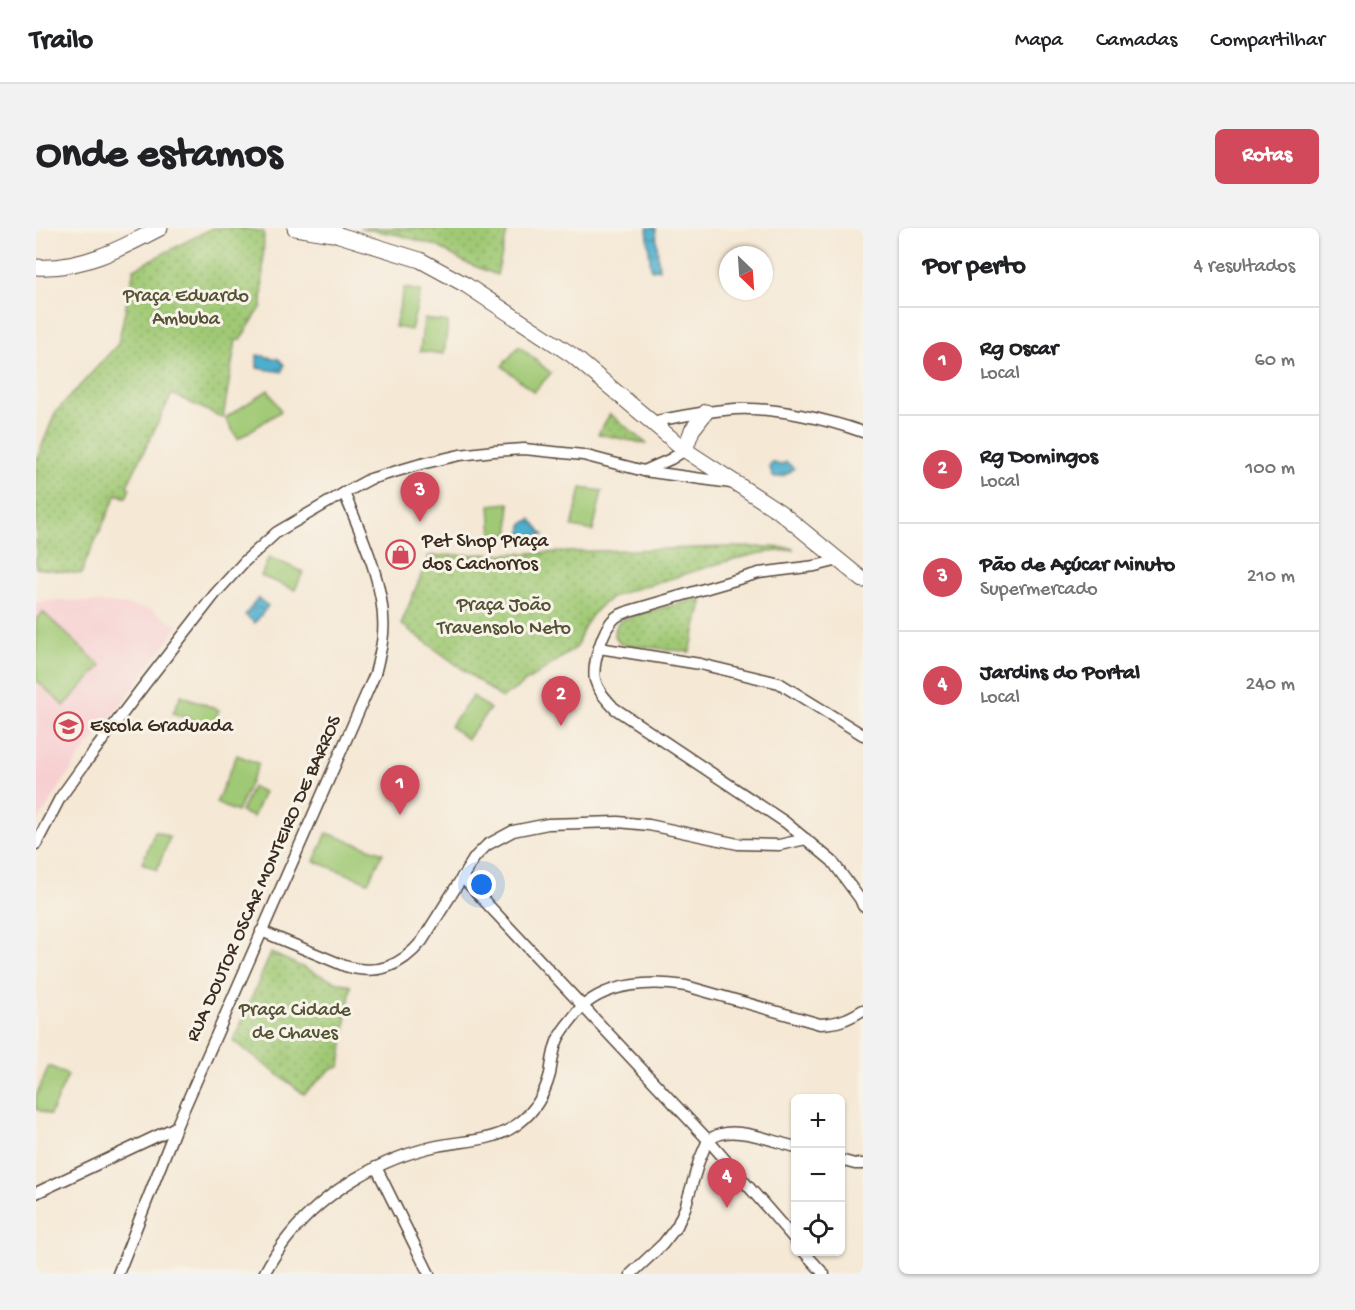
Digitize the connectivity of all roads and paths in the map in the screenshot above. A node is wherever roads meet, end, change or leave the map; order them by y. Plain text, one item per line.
1 (160, 228) edge
2 (295, 228) edge
3 (324, 228) edge
4 (339, 235) junction
5 (36, 267) edge
6 (706, 412) junction
7 (652, 422) junction
8 (863, 432) edge
9 (685, 450) junction
10 (644, 471) junction
11 (734, 483) junction
12 (344, 493) junction
13 (839, 560) junction
14 (863, 580) edge
15 (599, 648) junction
16 (863, 735) edge
17 (806, 839) junction
18 (36, 844) edge
19 (462, 876) junction
20 (863, 906) edge
21 (261, 931) junction
22 (583, 1006) junction
23 (863, 1010) edge
24 (176, 1127) junction
25 (708, 1140) junction
26 (791, 1146) edge
27 (845, 1161) edge
28 (863, 1164) edge
29 (376, 1167) junction
30 (36, 1193) edge
31 (791, 1236) edge
32 (808, 1256) edge
33 (118, 1274) edge
34 (264, 1274) edge
35 (429, 1274) edge
36 (630, 1274) edge
37 (824, 1274) edge

1 - 5 main road
2 - 4 main road
3 - 4 main road
4 - 7 main road
6 - 7 street
6 - 8 street
6 - 9 main road
7 - 9 main road
9 - 10 street
9 - 11 main road
10 - 11 street
10 - 12 street
11 - 13 main road
12 - 18 street
12 - 21 street, RUA DOUTOR OSCAR MONTEIRO DE BARROS
13 - 14 main road
13 - 15 street
15 - 16 street
15 - 17 street
17 - 19 street
17 - 20 street
19 - 21 street
19 - 22 street
21 - 24 street, RUA DOUTOR OSCAR MONTEIRO DE BARROS
22 - 23 street
22 - 25 street
22 - 29 street
24 - 30 street
24 - 33 street, RUA DOUTOR OSCAR MONTEIRO DE BARROS
25 - 26 street
25 - 31 street
25 - 36 street
27 - 28 street
29 - 34 street
29 - 35 street
32 - 37 street

